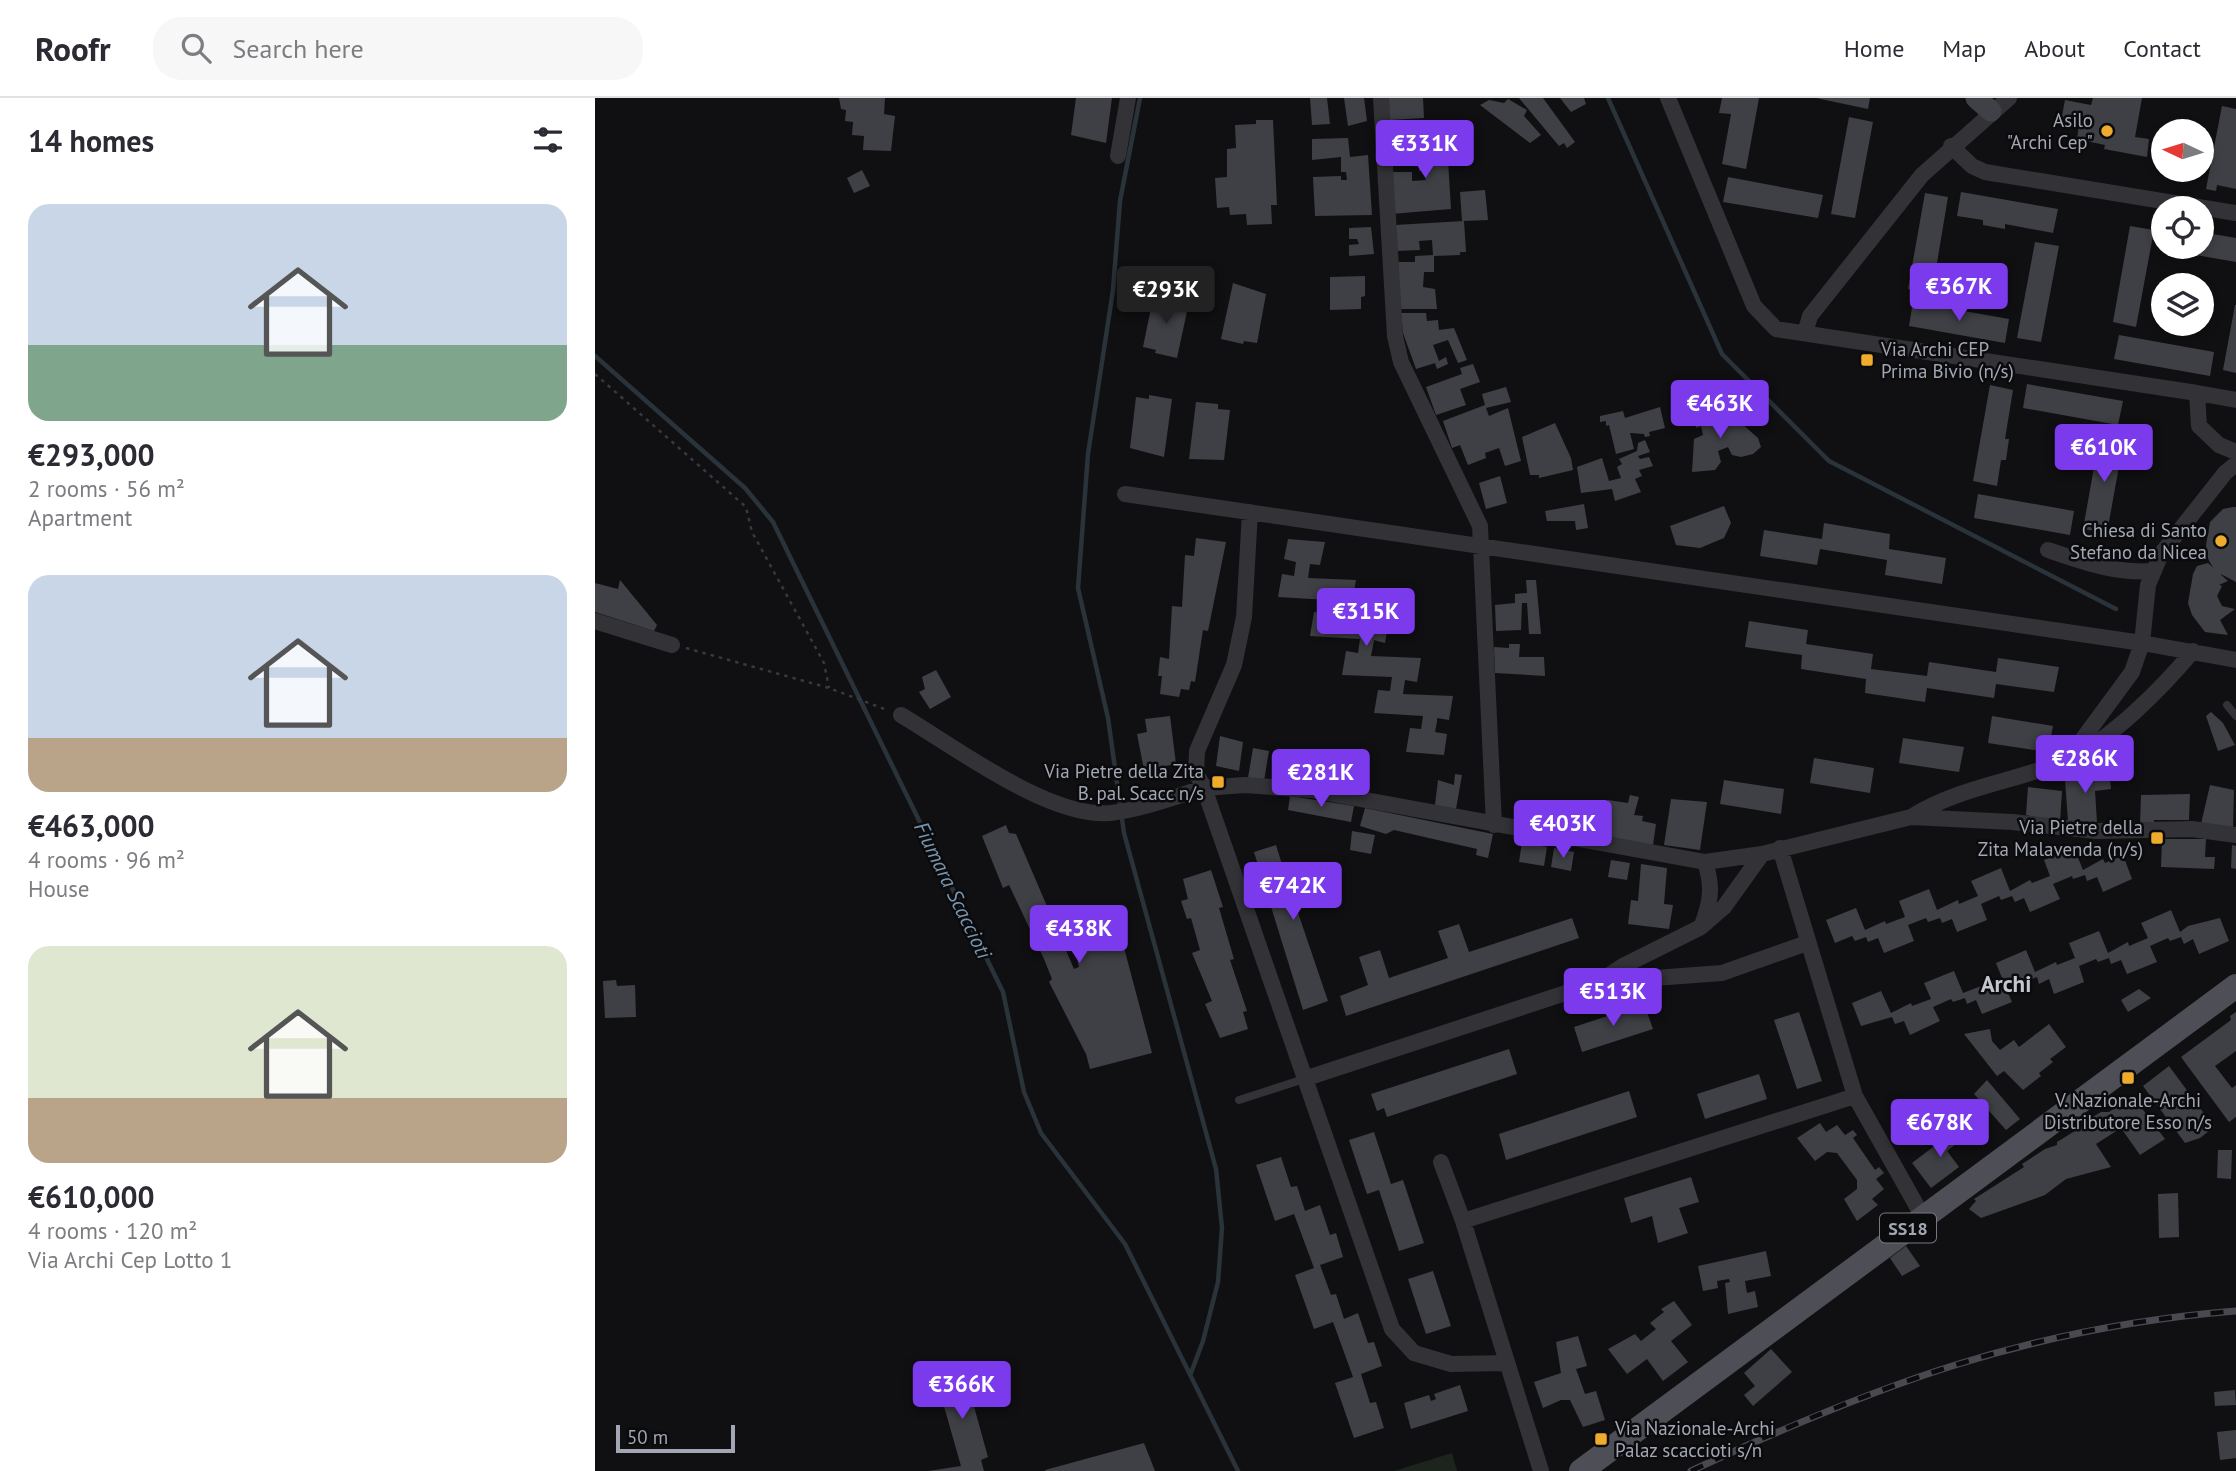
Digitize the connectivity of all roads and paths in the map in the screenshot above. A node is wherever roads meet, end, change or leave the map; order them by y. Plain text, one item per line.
1 (1128, 98) edge
2 (1381, 98) edge
3 (1668, 98) edge
4 (2009, 98) edge
5 (1983, 104) edge
6 (1951, 146) junction
7 (1118, 156) dead end
8 (2236, 213) edge
9 (1805, 333) junction
10 (595, 374) edge
11 (2197, 393) junction
12 (2236, 400) edge
13 (2219, 445) junction
14 (2236, 452) edge
15 (2231, 469) edge
16 (1125, 494) dead end
17 (1250, 512) junction
18 (1482, 544) junction
19 (2048, 550) dead end
20 (2154, 571) junction
21 (595, 621) edge
22 (2141, 643) junction
23 (672, 645) joint
24 (2193, 651) junction
25 (2236, 660) edge
26 (829, 688) junction
27 (2227, 705) dead end
28 (901, 715) joint
29 (2236, 716) edge
30 (2068, 759) junction
31 (1204, 788) junction
32 (1911, 817) junction
33 (1494, 825) junction
34 (2236, 835) edge
35 (1780, 848) junction
36 (1762, 853) junction
37 (1705, 862) junction
38 (1701, 927) junction
39 (1807, 943) junction
40 (1599, 982) junction
41 (2236, 986) edge
42 (1304, 1079) junction
43 (1855, 1096) junction
44 (1239, 1100) dead end
45 (1441, 1162) dead end
46 (1923, 1217) junction
47 (1463, 1221) junction
48 (1506, 1363) junction
49 (1541, 1471) edge
50 (1581, 1471) edge

1 - 7 street
2 - 18 street
3 - 9 street
4 - 5 street
5 - 6 street
6 - 8 street
6 - 9 street
9 - 11 street
10 - 26 path
11 - 12 street
11 - 13 street
13 - 14 street
13 - 15 street
15 - 20 street
16 - 17 street
17 - 18 street
17 - 31 street
18 - 22 street
18 - 33 street
19 - 20 street
20 - 22 street
21 - 23 street
22 - 24 street
22 - 30 street
23 - 26 path
24 - 25 street
24 - 30 street
26 - 28 path
27 - 29 lane
28 - 31 street
30 - 32 street
31 - 33 street
31 - 42 street
32 - 34 street
32 - 35 street
33 - 37 street
35 - 36 street
35 - 39 street
36 - 37 street
36 - 38 street
37 - 38 street
38 - 40 street
39 - 40 street
39 - 43 street
40 - 42 street
41 - 46 main road, SS18
42 - 44 lane
42 - 48 street
43 - 46 street
43 - 47 street
45 - 47 street
46 - 50 main road, SS18
47 - 48 street
48 - 49 street

